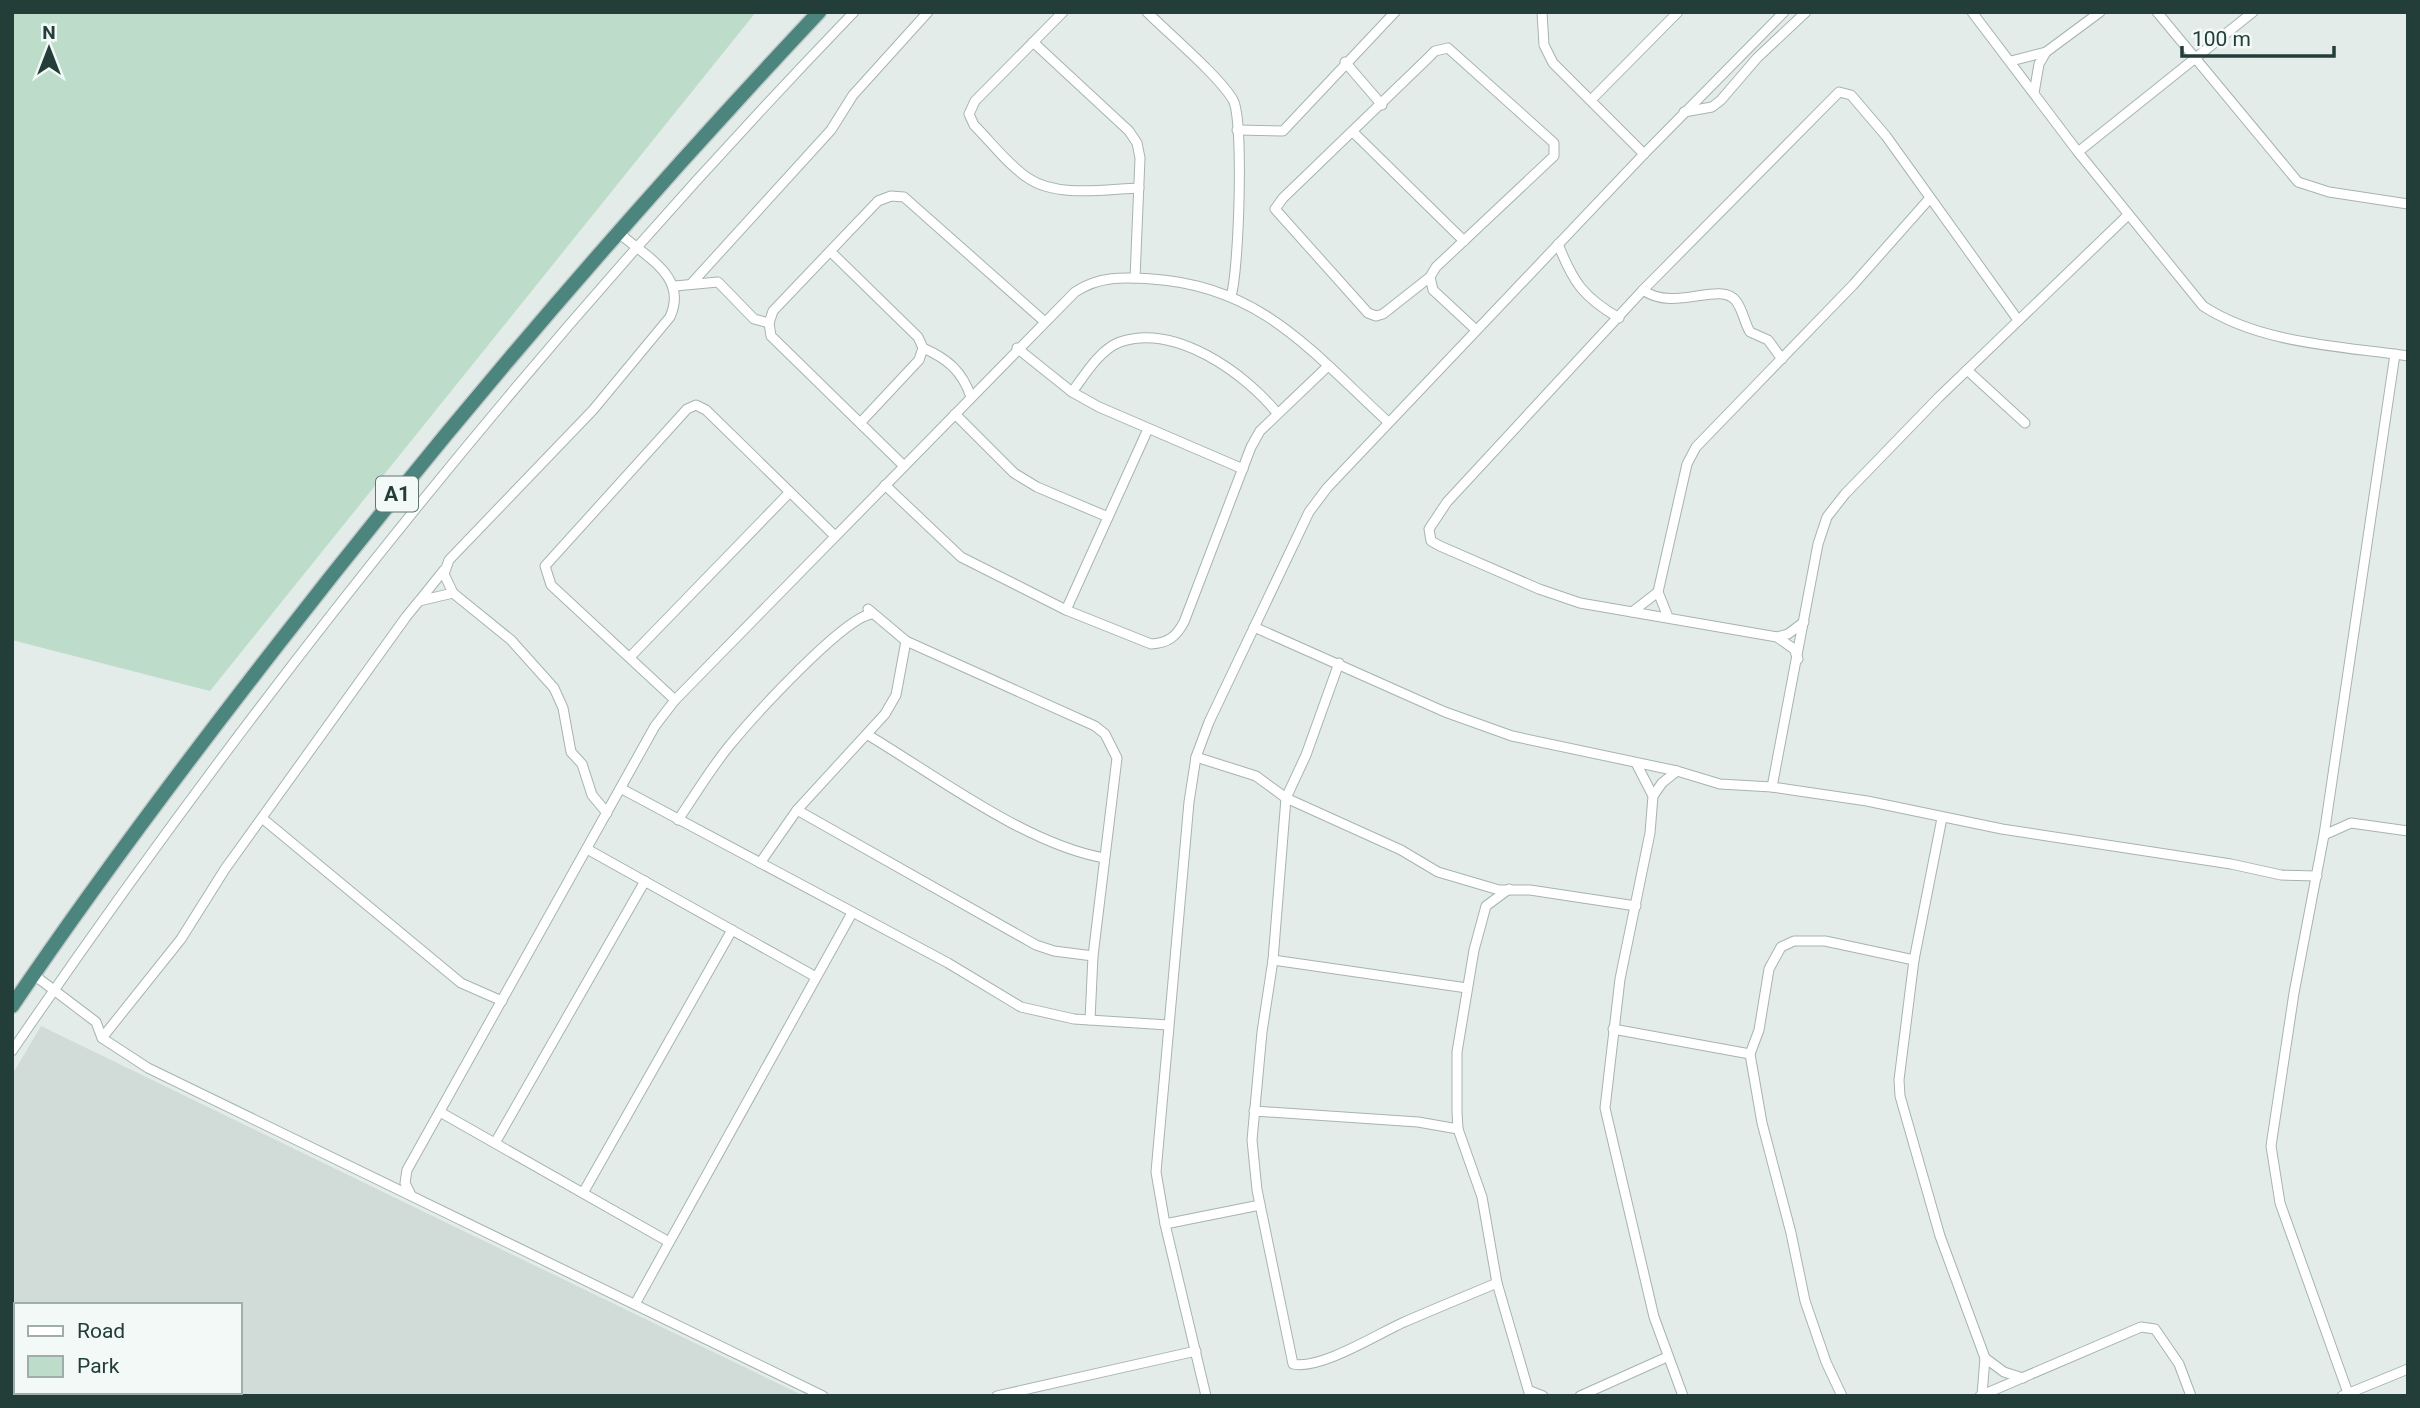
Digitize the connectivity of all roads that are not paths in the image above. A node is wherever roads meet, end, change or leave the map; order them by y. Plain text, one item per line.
1 (819, 12) edge
2 (854, 12) edge
3 (928, 12) edge
4 (1063, 12) edge
5 (1147, 12) edge
6 (1395, 12) edge
7 (1542, 12) edge
8 (1678, 12) edge
9 (1784, 12) edge
10 (1806, 12) edge
11 (1972, 12) edge
12 (2100, 12) edge
13 (2157, 12) edge
14 (2253, 12) edge
15 (1033, 42) junction
16 (2046, 52) junction
17 (2194, 58) junction
18 (2011, 61) junction
19 (1345, 62) junction
20 (2034, 93) junction
21 (1591, 100) junction
22 (1382, 105) junction
23 (1684, 112) junction
24 (1237, 130) junction
25 (1353, 132) junction
26 (2078, 152) junction
27 (1644, 154) junction
28 (1139, 188) junction
29 (1930, 198) junction
30 (2408, 204) edge
31 (2128, 215) junction
32 (618, 231) junction
33 (1465, 240) junction
34 (1558, 244) junction
35 (636, 249) junction
36 (831, 252) junction
37 (1430, 277) junction
38 (1135, 278) junction
39 (691, 284) junction
40 (675, 286) junction
41 (1643, 290) junction
42 (1231, 296) junction
43 (1619, 317) junction
44 (2018, 320) junction
45 (1045, 322) junction
46 (769, 323) junction
47 (1475, 330) junction
48 (923, 348) junction
49 (1017, 348) junction
50 (2395, 354) junction
51 (2408, 356) edge
52 (1782, 359) junction
53 (1327, 367) junction
54 (1967, 370) junction
55 (1072, 392) junction
56 (971, 397) junction
57 (1277, 413) junction
58 (955, 414) junction
59 (1387, 421) junction
60 (860, 422) junction
61 (2025, 423) dead end
62 (1148, 429) junction
63 (904, 466) junction
64 (1243, 470) junction
65 (885, 485) junction
66 (789, 493) junction
67 (1108, 517) junction
68 (835, 536) junction
69 (445, 568) junction
70 (1658, 592) junction
71 (453, 593) junction
72 (419, 601) junction
73 (1066, 610) junction
74 (1631, 612) junction
75 (1668, 617) junction
76 (1804, 622) junction
77 (1254, 627) junction
78 (1777, 637) junction
79 (906, 641) junction
80 (629, 657) junction
81 (1798, 659) junction
82 (1339, 663) junction
83 (674, 700) junction
84 (868, 736) junction
85 (1196, 757) junction
86 (1636, 763) junction
87 (1677, 771) junction
88 (1772, 787) junction
89 (622, 789) junction
90 (1653, 796) junction
91 (1286, 798) junction
92 (797, 810) junction
93 (607, 813) junction
94 (262, 818) junction
95 (1942, 818) junction
96 (678, 820) junction
97 (2408, 831) edge
98 (2324, 835) junction
99 (587, 849) junction
100 (1104, 858) junction
101 (760, 863) junction
102 (2317, 877) junction
103 (645, 881) junction
104 (1475, 883) junction
105 (1508, 889) junction
106 (1486, 906) junction
107 (1636, 906) junction
108 (852, 914) junction
109 (732, 930) junction
110 (1093, 956) junction
111 (1273, 960) junction
112 (1914, 960) junction
113 (34, 975) junction
114 (816, 976) junction
115 (1467, 988) junction
116 (55, 989) junction
117 (502, 1000) junction
118 (12, 1006) edge
119 (1090, 1020) junction
120 (1168, 1025) junction
121 (1613, 1030) junction
122 (102, 1038) junction
123 (12, 1051) edge
124 (1750, 1054) junction
125 (1254, 1111) junction
126 (440, 1112) junction
127 (1458, 1129) junction
128 (495, 1143) junction
129 (583, 1193) junction
130 (411, 1195) junction
131 (1260, 1205) junction
132 (1165, 1224) junction
133 (669, 1242) junction
134 (1497, 1283) junction
135 (635, 1304) junction
136 (1196, 1351) junction
137 (1667, 1357) junction
138 (1985, 1358) junction
139 (2408, 1369) edge
140 (2024, 1378) junction
141 (1530, 1393) edge
142 (2345, 1394) edge
143 (1981, 1395) edge
144 (823, 1396) edge
145 (998, 1396) edge
146 (1206, 1396) edge
147 (1543, 1396) edge
148 (1580, 1396) edge
149 (1682, 1396) edge
150 (1842, 1396) edge
151 (2192, 1396) edge

1 - 32 highway, A1
2 - 35 street
3 - 39 street
4 - 15 street
5 - 24 street
6 - 19 street
7 - 21 street
8 - 21 street
9 - 23 street
10 - 23 street
11 - 18 street
12 - 16 street
13 - 17 street
14 - 17 street
15 - 28 street
15 - 28 street
16 - 18 street
16 - 20 street
17 - 26 street
17 - 30 street
18 - 20 street
19 - 22 street
19 - 24 street
20 - 26 street
21 - 27 street
22 - 25 street
22 - 33 street
23 - 27 street
24 - 42 street
25 - 33 street
25 - 37 street
26 - 31 street
27 - 34 street
28 - 38 street
29 - 41 street
29 - 44 street
29 - 52 street
31 - 44 street
31 - 50 street
32 - 35 street
32 - 113 highway, A1
33 - 37 street
34 - 43 street
34 - 47 street
35 - 40 street
35 - 116 street
36 - 45 street
36 - 46 street
36 - 48 street
37 - 47 street
38 - 42 street
38 - 45 street
39 - 40 street
39 - 46 street
40 - 69 street
41 - 43 street
41 - 52 street
42 - 53 street
43 - 74 street
44 - 54 street
45 - 49 street
46 - 60 street
47 - 59 street
48 - 56 street
48 - 60 street
49 - 55 street
49 - 56 street
50 - 51 street
50 - 98 street
52 - 70 street
53 - 57 street
53 - 59 street
54 - 61 street
54 - 76 street
55 - 57 street
55 - 62 street
56 - 58 street
57 - 64 street
58 - 63 street
58 - 67 street
59 - 77 street
60 - 63 street
62 - 64 street
62 - 67 street
63 - 65 street
64 - 73 street
65 - 68 street
65 - 73 street
66 - 68 street
66 - 80 street
66 - 80 street
67 - 73 street
68 - 83 street
69 - 71 street
69 - 72 street
70 - 74 street
70 - 75 street
71 - 72 street
71 - 93 street
72 - 94 street
74 - 75 street
75 - 78 street
76 - 78 street
76 - 81 street
77 - 82 street
77 - 85 street
78 - 81 street
79 - 84 street
79 - 96 street
79 - 100 street
80 - 83 street
81 - 88 street
82 - 86 street
82 - 91 street
83 - 89 street
84 - 92 street
84 - 100 street
85 - 91 street
85 - 120 street
86 - 87 street
86 - 90 street
87 - 88 street
87 - 90 street
88 - 95 street
89 - 93 street
89 - 96 street
90 - 107 street
91 - 104 street
91 - 111 street
92 - 101 street
92 - 110 street
93 - 99 street
94 - 117 street
94 - 122 street
95 - 102 street
95 - 112 street
96 - 101 street
97 - 98 street
98 - 102 street
99 - 103 street
99 - 117 street
100 - 110 street
101 - 108 street
102 - 142 street
103 - 109 street
103 - 128 street
104 - 105 street
104 - 106 street
105 - 106 street
105 - 107 street
106 - 115 street
107 - 121 street
108 - 114 street
108 - 119 street
109 - 114 street
109 - 129 street
110 - 119 street
111 - 115 street
111 - 125 street
112 - 124 street
112 - 138 street
113 - 116 street
113 - 118 highway, A1
114 - 133 street
115 - 127 street
116 - 122 street
116 - 123 street
117 - 126 street
119 - 120 street
120 - 132 street
121 - 124 street
121 - 137 street
122 - 130 street
124 - 150 street
125 - 127 street
125 - 131 street
126 - 128 street
126 - 130 street
127 - 134 street
128 - 129 street
129 - 133 street
130 - 135 street
131 - 132 street
131 - 134 street
132 - 136 street
133 - 135 street
134 - 141 street
135 - 144 street
136 - 145 street
136 - 146 street
137 - 148 street
137 - 149 street
138 - 140 street
138 - 143 street
139 - 142 street
140 - 143 street
140 - 151 street
141 - 147 street

